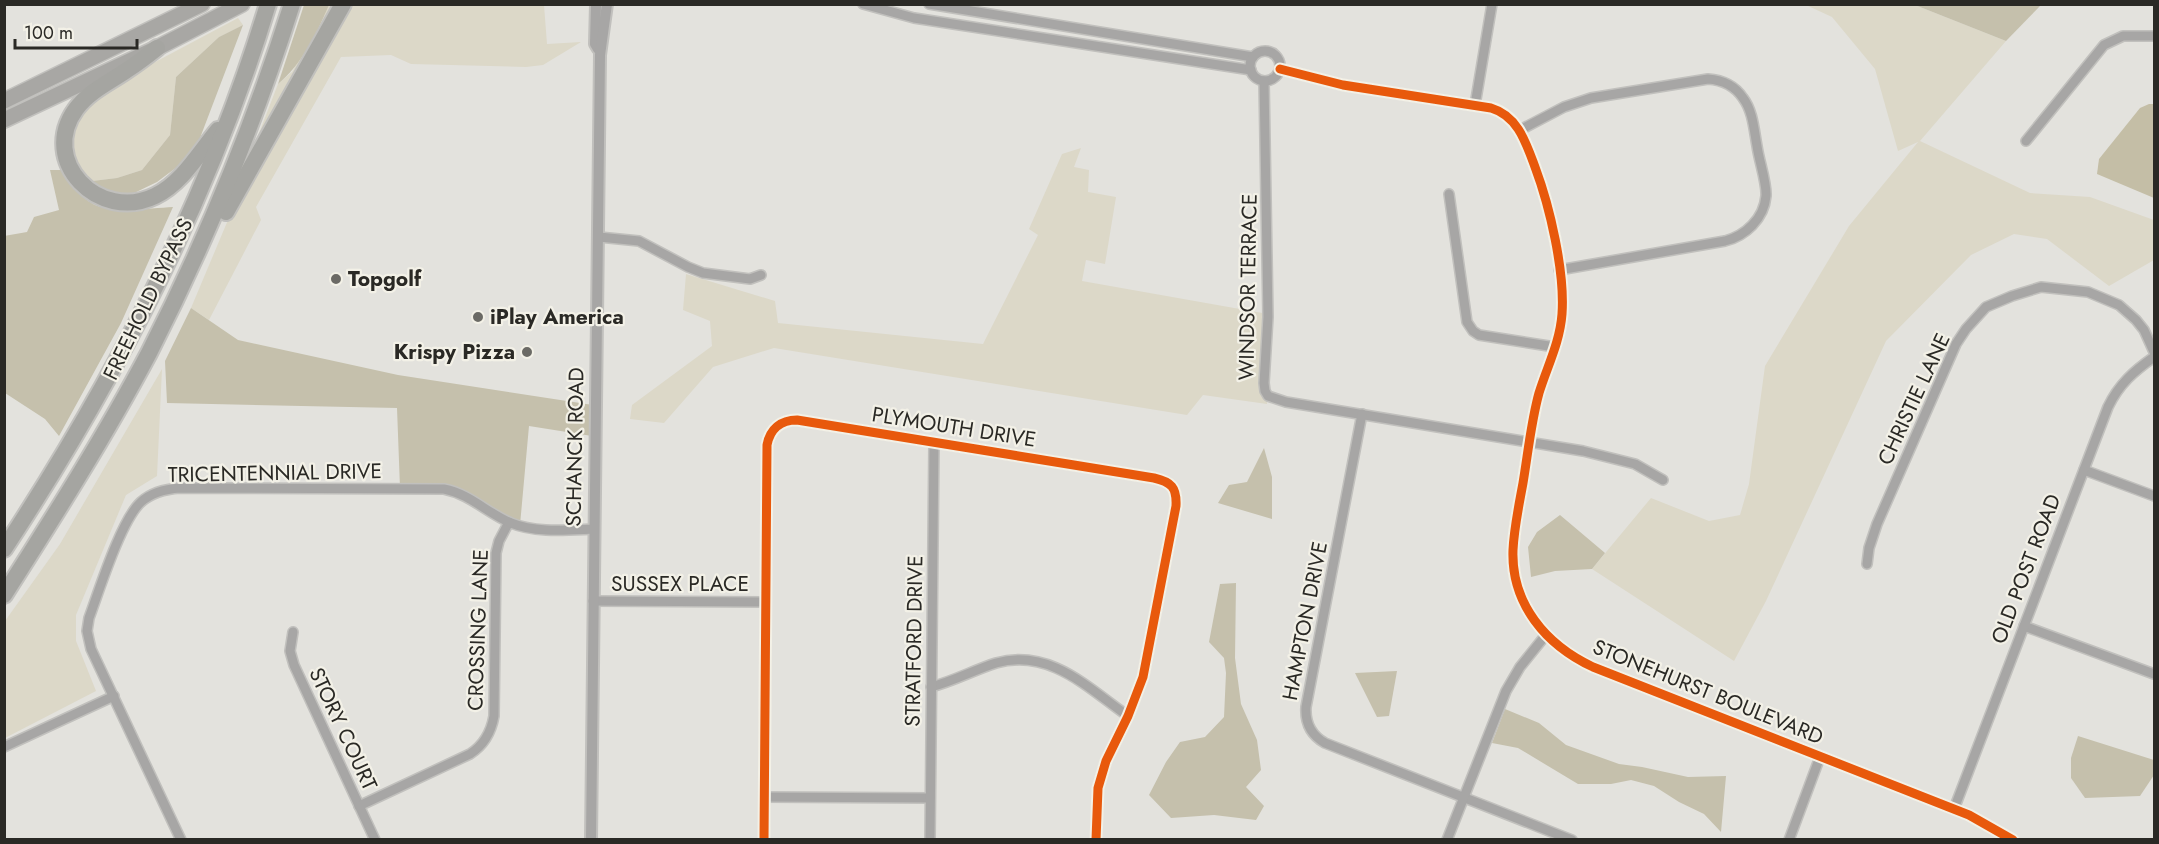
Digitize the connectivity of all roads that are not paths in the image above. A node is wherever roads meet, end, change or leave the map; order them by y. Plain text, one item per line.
1 (202, 4) edge
2 (242, 4) edge
3 (292, 4) edge
4 (343, 4) edge
5 (596, 4) edge
6 (607, 4) edge
7 (863, 4) edge
8 (929, 4) edge
9 (1492, 4) edge
10 (267, 10) edge
11 (974, 12) junction
12 (971, 27) junction
13 (2154, 36) edge
14 (157, 48) junction
15 (600, 55) junction
16 (1253, 57) junction
17 (1251, 69) junction
18 (1280, 69) junction
19 (1264, 81) junction
20 (4, 101) edge
21 (1475, 105) junction
22 (229, 115) junction
23 (4, 120) edge
24 (1520, 130) junction
25 (2026, 141) dead end
26 (1449, 194) dead end
27 (205, 234) junction
28 (599, 237) junction
29 (1559, 270) junction
30 (761, 275) dead end
31 (1555, 347) junction
32 (2154, 352) edge
33 (2154, 357) edge
34 (1362, 414) junction
35 (1530, 442) junction
36 (934, 443) junction
37 (2084, 470) junction
38 (1663, 480) dead end
39 (2154, 496) edge
40 (509, 522) junction
41 (594, 529) junction
42 (4, 549) edge
43 (1867, 564) dead end
44 (4, 595) edge
45 (593, 601) junction
46 (766, 602) junction
47 (2024, 626) junction
48 (293, 632) dead end
49 (1545, 636) junction
50 (2154, 674) edge
51 (931, 687) junction
52 (114, 696) junction
53 (1128, 716) junction
54 (4, 747) edge
55 (1820, 757) junction
56 (764, 797) junction
57 (1464, 797) junction
58 (930, 798) junction
59 (359, 806) junction
60 (1954, 809) junction
61 (181, 840) edge
62 (375, 840) edge
63 (591, 840) edge
64 (764, 840) edge
65 (930, 840) edge
66 (1096, 840) edge
67 (1447, 840) edge
68 (1572, 840) edge
69 (1789, 840) edge
70 (2013, 840) edge

1 - 20 highway
2 - 14 highway
3 - 27 highway, FREEHOLD BYPASS
4 - 27 highway
5 - 15 street, SCHANCK ROAD
6 - 15 street, SCHANCK ROAD
7 - 12 street
8 - 11 street
9 - 21 street
10 - 22 highway, FREEHOLD BYPASS
11 - 12 street
11 - 16 street
12 - 17 street
13 - 25 street
14 - 22 highway
14 - 23 highway
15 - 28 street, SCHANCK ROAD
16 - 17 street
16 - 18 street
17 - 19 street
18 - 19 street
18 - 21 street, STONEHURST BOULEVARD
19 - 34 street, WINDSOR TERRACE
21 - 24 street, STONEHURST BOULEVARD
22 - 42 highway, FREEHOLD BYPASS
24 - 29 street, STONEHURST BOULEVARD
24 - 29 street
26 - 31 street
27 - 44 highway, FREEHOLD BYPASS
28 - 30 street
28 - 41 street, SCHANCK ROAD
29 - 31 street, STONEHURST BOULEVARD
31 - 35 street, STONEHURST BOULEVARD
32 - 43 street, CHRISTIE LANE
33 - 37 street, OLD POST ROAD
34 - 35 street
34 - 57 street, HAMPTON DRIVE
35 - 38 street
35 - 49 street, STONEHURST BOULEVARD
36 - 46 street, PLYMOUTH DRIVE
36 - 51 street, STRATFORD DRIVE
36 - 53 street, PLYMOUTH DRIVE
37 - 39 street
37 - 47 street, OLD POST ROAD
40 - 41 street, TRICENTENNIAL DRIVE
40 - 52 street, TRICENTENNIAL DRIVE
40 - 59 street, CROSSING LANE
41 - 45 street, SCHANCK ROAD
45 - 46 street, SUSSEX PLACE
45 - 63 street, SCHANCK ROAD
46 - 56 street, PLYMOUTH DRIVE
47 - 50 street
47 - 60 street, OLD POST ROAD
48 - 59 street, STORY COURT
49 - 55 street, STONEHURST BOULEVARD
49 - 57 street
51 - 53 street
51 - 58 street, STRATFORD DRIVE
52 - 54 street
52 - 61 street, TRICENTENNIAL DRIVE
53 - 66 street, PLYMOUTH DRIVE
55 - 60 street, STONEHURST BOULEVARD
55 - 69 street
56 - 58 street
56 - 64 street, PLYMOUTH DRIVE
57 - 67 street
57 - 68 street, HAMPTON DRIVE
58 - 65 street, STRATFORD DRIVE
59 - 62 street, STORY COURT
60 - 70 street, STONEHURST BOULEVARD

